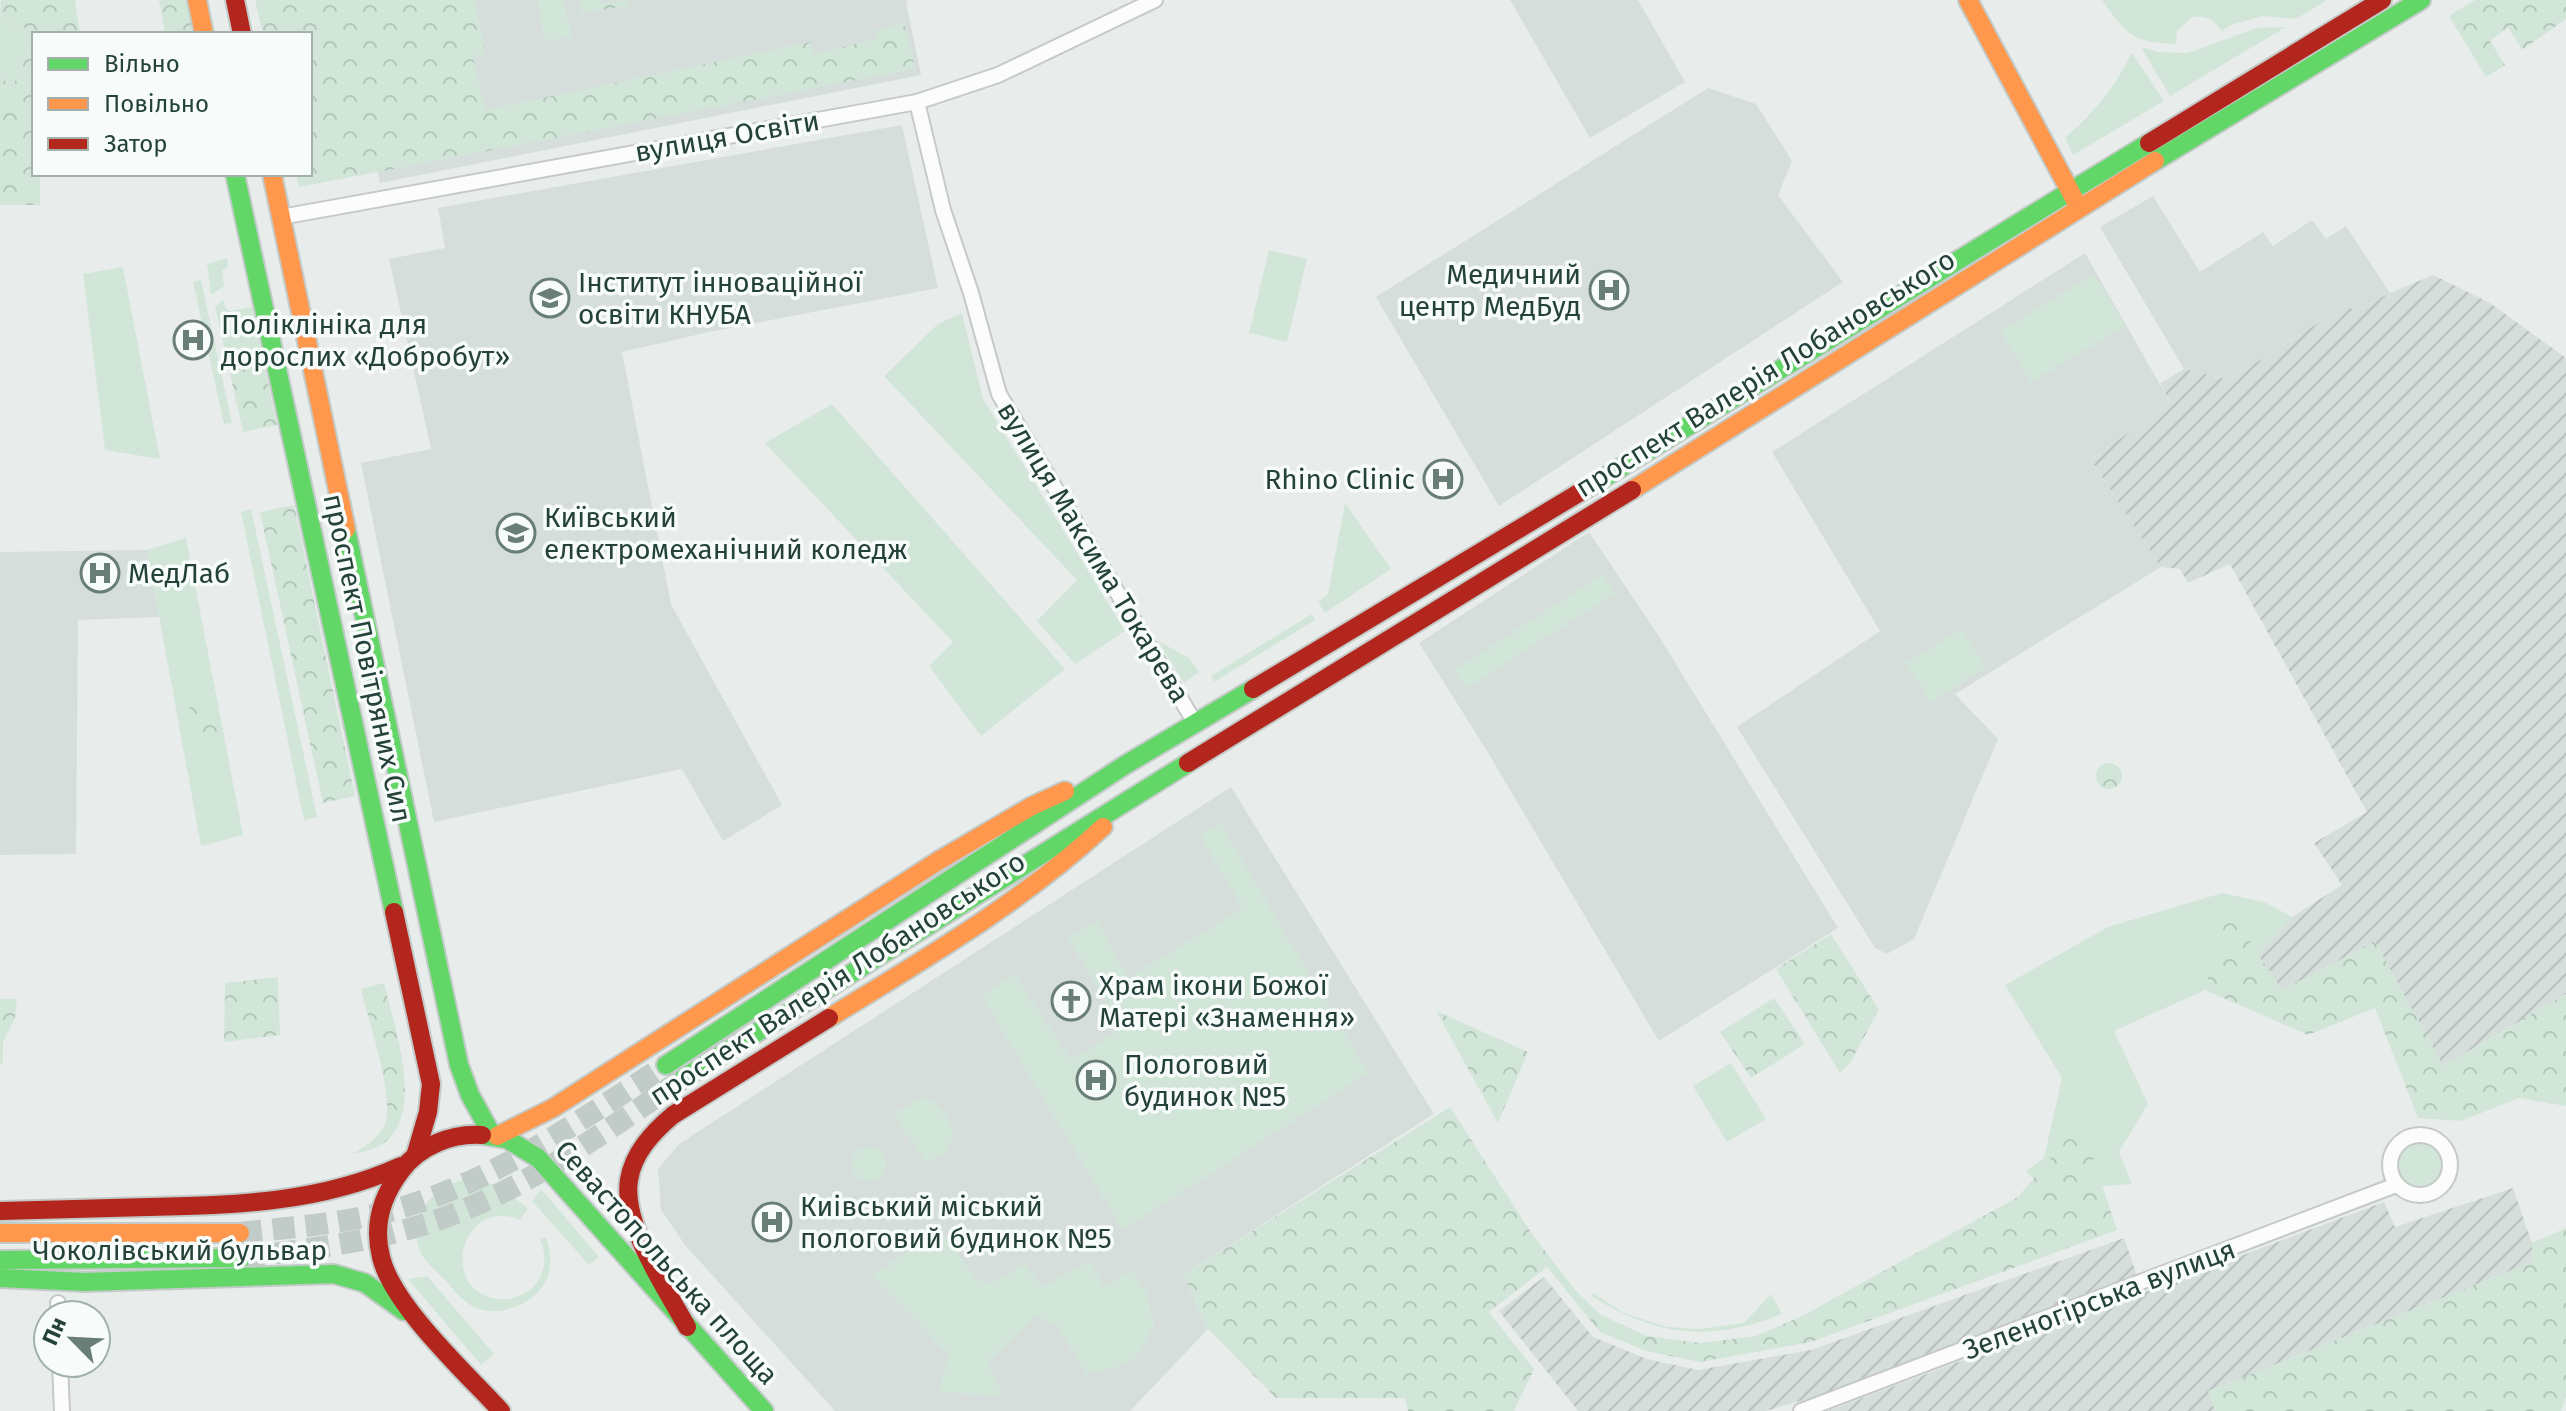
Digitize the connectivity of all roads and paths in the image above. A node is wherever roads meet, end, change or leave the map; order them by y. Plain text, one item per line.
1 (197, 0) edge
2 (235, 0) edge
3 (1155, 0) edge
4 (1968, 0) edge
5 (2382, 0) edge
6 (2421, 0) edge
7 (204, 32) edge
8 (242, 32) edge
9 (917, 102) junction
10 (235, 176) edge
11 (272, 176) edge
12 (2075, 200) junction
13 (281, 217) junction
14 (1195, 723) junction
15 (1125, 765) junction
16 (1139, 793) junction
17 (666, 1065) tunnel mouth
18 (684, 1078) tunnel mouth
19 (494, 1136) junction
20 (409, 1159) junction
21 (2396, 1185) junction
22 (0, 1211) edge
23 (0, 1233) edge
24 (240, 1233) tunnel mouth
25 (242, 1258) tunnel mouth
26 (0, 1260) edge
27 (0, 1278) edge
28 (687, 1327) junction
29 (436, 1340) junction
30 (61, 1379) edge
31 (62, 1411) edge
32 (501, 1411) edge
33 (764, 1411) edge
34 (1801, 1411) edge

1 - 7 main road
2 - 8 main road
3 - 9 street, вулиця Освіти
4 - 12 main road
5 - 12 main road, проспект Валерія Лобановського
6 - 12 main road, проспект Валерія Лобановського
9 - 13 street, вулиця Освіти
9 - 14 street, вулиця Максима Токарева
10 - 20 main road, проспект Повітряних Сил
11 - 13 main road, проспект Повітряних Сил
12 - 14 main road, проспект Валерія Лобановського
12 - 16 main road, проспект Валерія Лобановського
13 - 19 main road, проспект Повітряних Сил
14 - 15 main road, проспект Валерія Лобановського
15 - 17 main road, проспект Валерія Лобановського
15 - 19 main road, проспект Валерія Лобановського
16 - 18 main road, проспект Валерія Лобановського
16 - 28 main road, проспект Валерія Лобановського
19 - 20 main road
19 - 28 main road, Севастопольська площа
20 - 22 main road, Чоколівський бульвар
20 - 29 main road
21 - 21 street
21 - 34 street, Зеленогірська вулиця
23 - 24 main road, Чоколівський бульвар
25 - 26 main road, Чоколівський бульвар
27 - 29 main road, Чоколівський бульвар
28 - 33 main road, Севастопольська площа
29 - 32 main road
30 - 31 street

